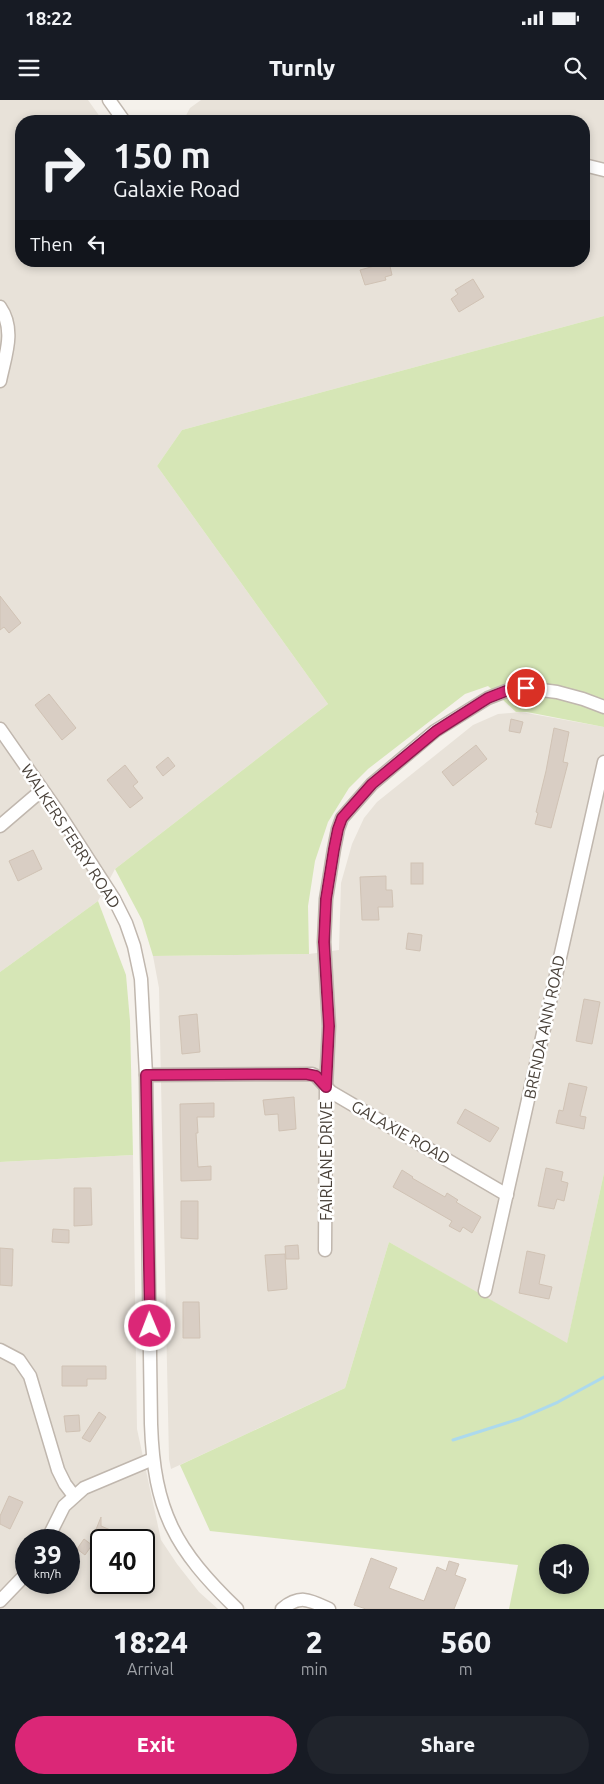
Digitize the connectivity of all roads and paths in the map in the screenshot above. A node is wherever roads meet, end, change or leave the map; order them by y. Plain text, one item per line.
1 (109, 100) edge
2 (120, 115) edge
3 (590, 166) edge
4 (604, 170) edge
5 (0, 307) edge
6 (0, 381) edge
7 (604, 707) edge
8 (0, 729) edge
9 (604, 762) edge
10 (42, 790) junction
11 (0, 826) edge
12 (146, 1075) junction
13 (326, 1087) junction
14 (507, 1195) junction
15 (325, 1250) dead end
16 (484, 1291) dead end
17 (0, 1350) edge
18 (153, 1459) junction
19 (74, 1496) junction
20 (52, 1529) edge
21 (15, 1585) edge
22 (0, 1601) edge
23 (237, 1609) edge
24 (282, 1609) edge
25 (329, 1609) edge

1 - 2 street
3 - 4 street
5 - 6 street
7 - 13 street, FAIRLANE DRIVE
8 - 10 street, WALKERS FERRY ROAD
9 - 14 street, BRENDA ANN ROAD
10 - 11 street
10 - 12 street, WALKERS FERRY ROAD
12 - 13 street, GALAXIE ROAD
12 - 18 street, WALKERS FERRY ROAD
13 - 14 street, GALAXIE ROAD
13 - 15 street, FAIRLANE DRIVE
14 - 16 street, BRENDA ANN ROAD
17 - 19 street
18 - 19 street
18 - 23 street, WALKERS FERRY ROAD
19 - 20 street
21 - 22 street
24 - 25 street

